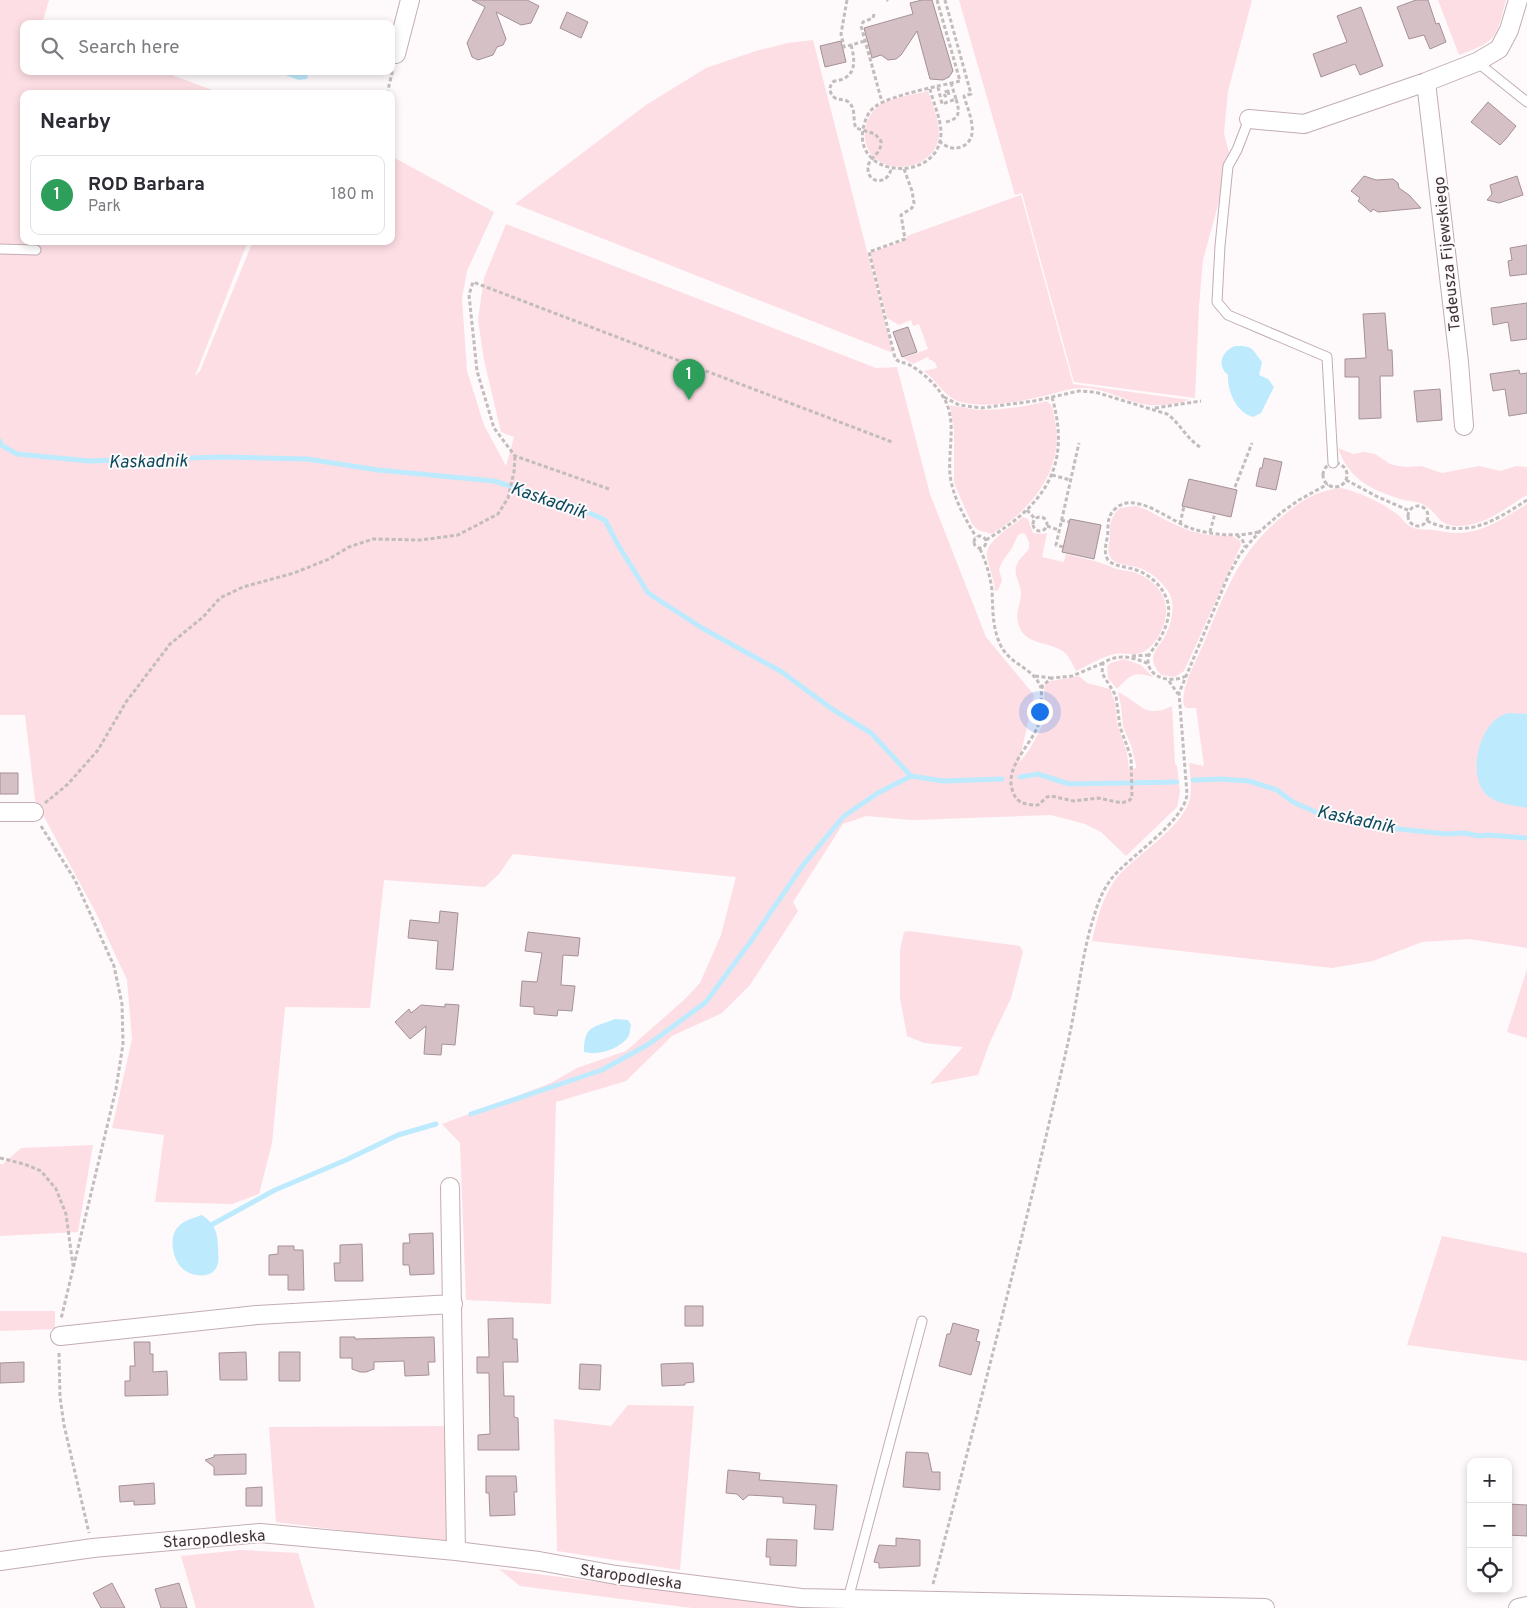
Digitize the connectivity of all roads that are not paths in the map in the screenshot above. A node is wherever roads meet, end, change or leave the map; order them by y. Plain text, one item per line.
1 (410, 0) edge
2 (1518, 0) edge
3 (396, 54) road end
4 (1477, 62) junction
5 (1426, 82) junction
6 (1527, 102) edge
7 (1249, 119) joint
8 (0, 248) edge
9 (36, 250) dead end
10 (1464, 426) dead end
11 (1333, 463) dead end
12 (0, 812) edge
13 (34, 812) road end
14 (450, 1187) dead end
15 (453, 1304) junction
16 (922, 1321) dead end
17 (60, 1336) road end
18 (456, 1551) junction
19 (0, 1561) edge
20 (848, 1599) junction
21 (1527, 1606) edge
22 (1265, 1608) edge
23 (1518, 1608) edge

1 - 3 street
2 - 4 street
4 - 5 street
4 - 6 lane
5 - 7 street
5 - 10 street, Tadeusza Fijewskiego
7 - 11 lane
8 - 9 lane
12 - 13 street
14 - 15 street
15 - 17 street
15 - 18 street
16 - 20 lane
18 - 19 street, Staropodleska
18 - 20 street, Staropodleska
20 - 22 street, Staropodleska
21 - 23 street

